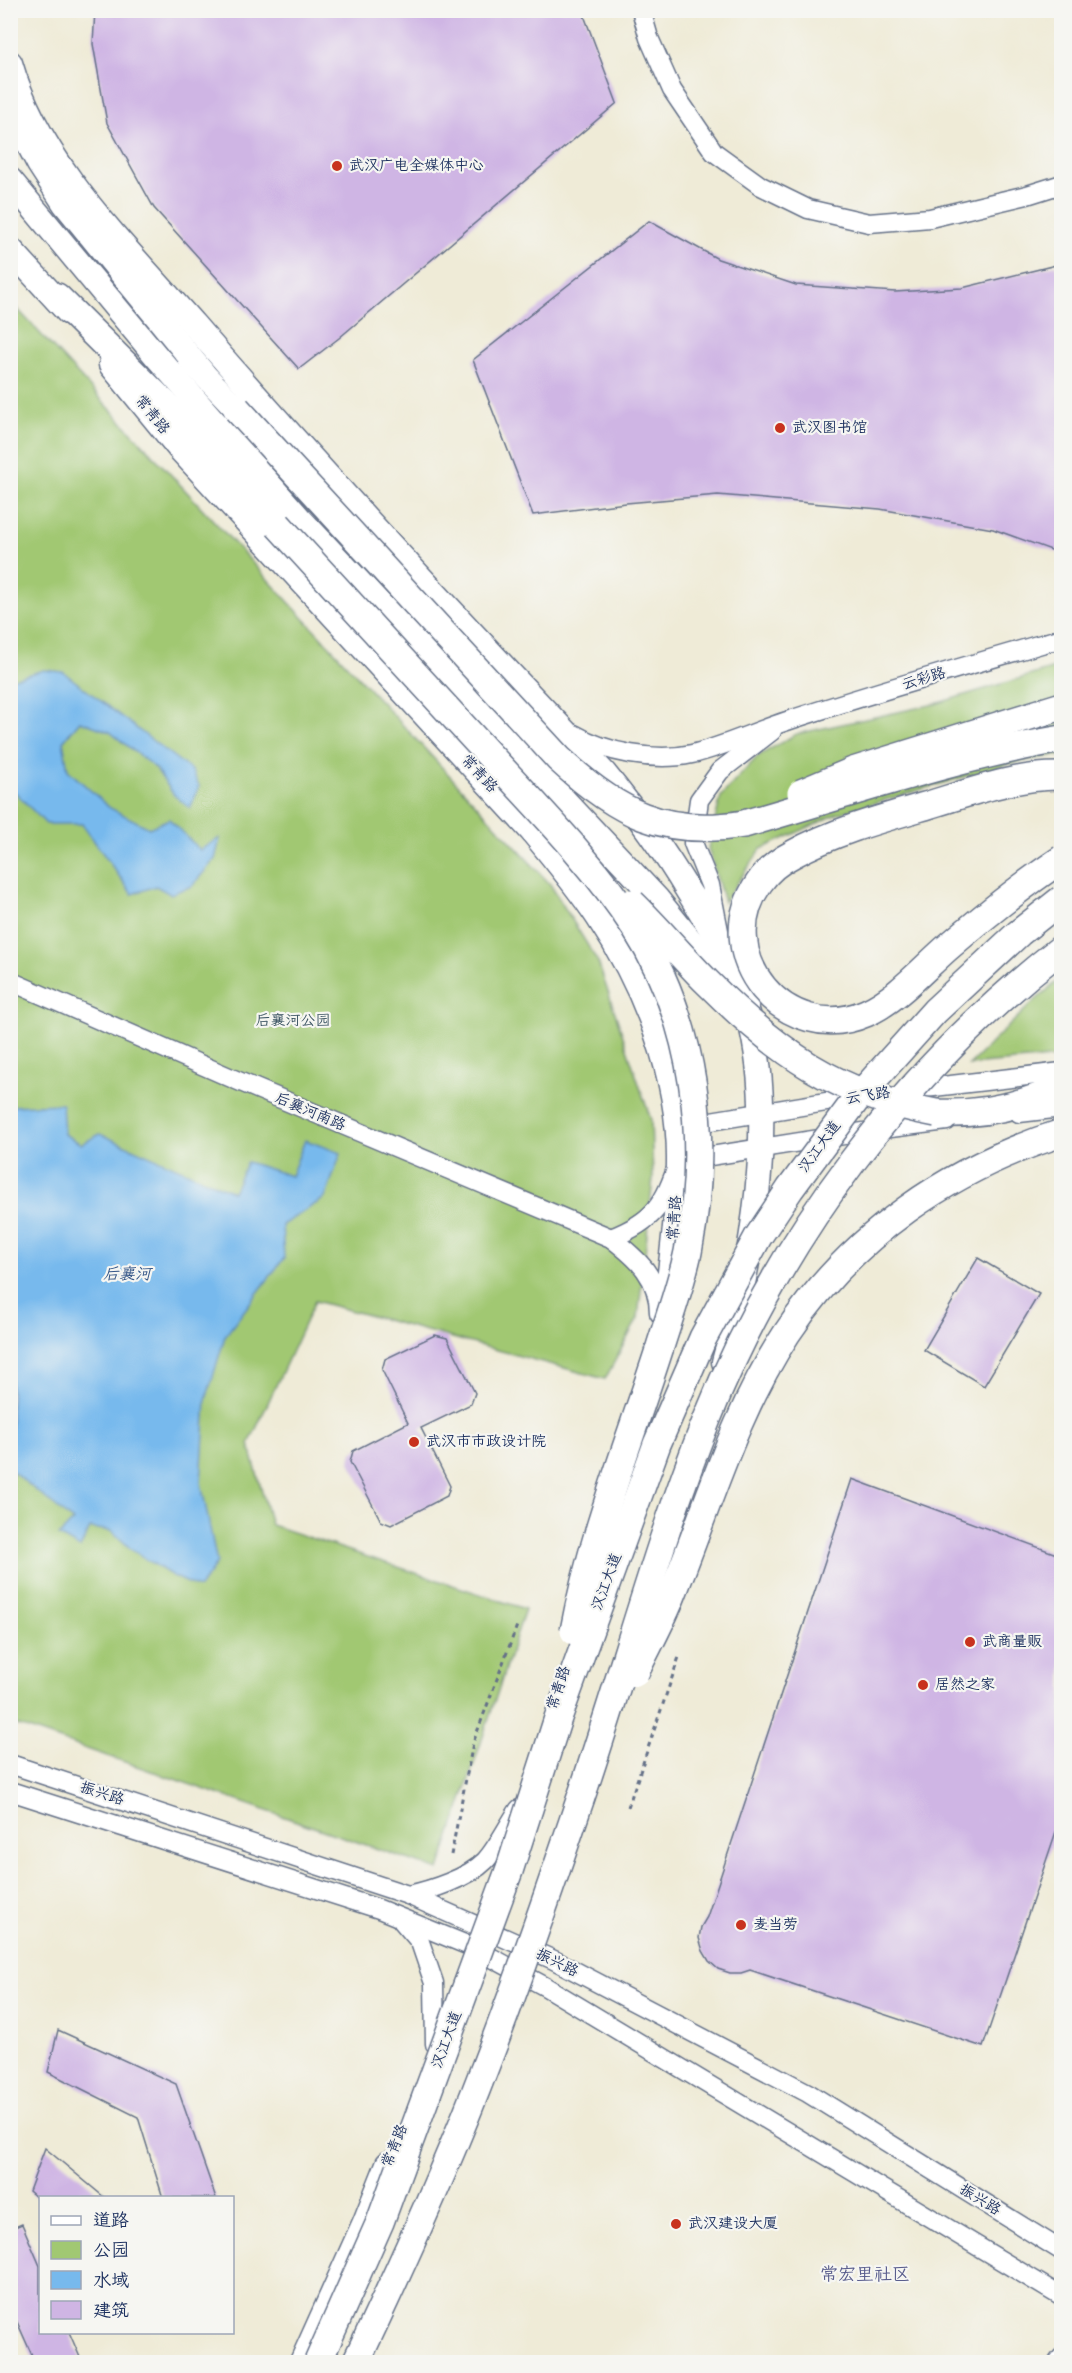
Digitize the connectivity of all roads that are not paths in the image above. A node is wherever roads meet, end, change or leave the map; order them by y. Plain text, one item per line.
1 (641, 10) edge
2 (10, 63) edge
3 (10, 109) edge
4 (10, 173) edge
5 (10, 180) edge
6 (1062, 184) edge
7 (10, 249) edge
8 (57, 297) junction
9 (202, 373) junction
10 (245, 401) junction
11 (1062, 638) edge
12 (1062, 706) edge
13 (786, 721) junction
14 (557, 723) junction
15 (1062, 739) edge
16 (1062, 776) edge
17 (744, 824) junction
18 (580, 854) junction
19 (1062, 860) edge
20 (1062, 899) edge
21 (723, 946) junction
22 (1062, 948) edge
23 (10, 981) edge
24 (749, 1017) junction
25 (1062, 1072) edge
26 (1062, 1087) edge
27 (1062, 1108) edge
28 (762, 1114) junction
29 (676, 1127) junction
30 (1062, 1133) edge
31 (761, 1147) junction
32 (679, 1161) junction
33 (611, 1238) junction
34 (654, 1381) junction
35 (558, 1718) junction
36 (598, 1749) junction
37 (10, 1764) edge
38 (10, 1791) edge
39 (519, 1809) junction
40 (408, 1895) junction
41 (379, 1910) junction
42 (476, 1936) junction
43 (536, 1952) junction
44 (527, 1977) junction
45 (435, 2044) junction
46 (1062, 2251) edge
47 (1062, 2297) edge
48 (1062, 2357) edge
49 (302, 2362) edge
50 (318, 2362) edge
51 (356, 2362) edge
52 (366, 2362) edge
53 (1058, 2362) edge

1 - 6 street
2 - 10 main road
3 - 9 main road
4 - 9 main road
5 - 24 main road
7 - 8 main road, 常青路
8 - 18 highway, bridge
8 - 29 main road, 常青路
9 - 10 main road
10 - 14 main road
10 - 17 highway, bridge
11 - 13 street, 云彩路
12 - 17 highway, bridge
13 - 14 street, 云彩路
13 - 21 street
14 - 21 main road
15 - 17 highway, bridge
16 - 19 highway, bridge
18 - 26 highway, bridge
18 - 35 highway, bridge
20 - 35 highway, 汉江大道, bridge
21 - 24 main road
22 - 36 highway, bridge
23 - 33 street, 后襄河南路
24 - 28 main road
25 - 28 street, 云飞路
27 - 31 street
28 - 29 street, 云飞路
28 - 31 main road
29 - 32 main road, 常青路
30 - 36 highway, bridge
31 - 32 street
31 - 43 main road
32 - 33 street
32 - 34 main road, 常青路
33 - 34 street, 后襄河南路
34 - 39 main road, 常青路
35 - 50 highway, 汉江大道, bridge
36 - 51 highway, bridge
37 - 40 street, 振兴路
38 - 41 street, 振兴路
39 - 40 street
39 - 42 main road, 常青路
40 - 42 street, 振兴路
41 - 42 street, 振兴路
41 - 45 street, 振兴路
42 - 43 street, 振兴路
42 - 44 street, 振兴路
42 - 45 main road, 常青路
43 - 44 main road
43 - 46 street, 振兴路
44 - 47 street, 振兴路
44 - 52 main road
45 - 49 main road, 常青路
48 - 53 street

